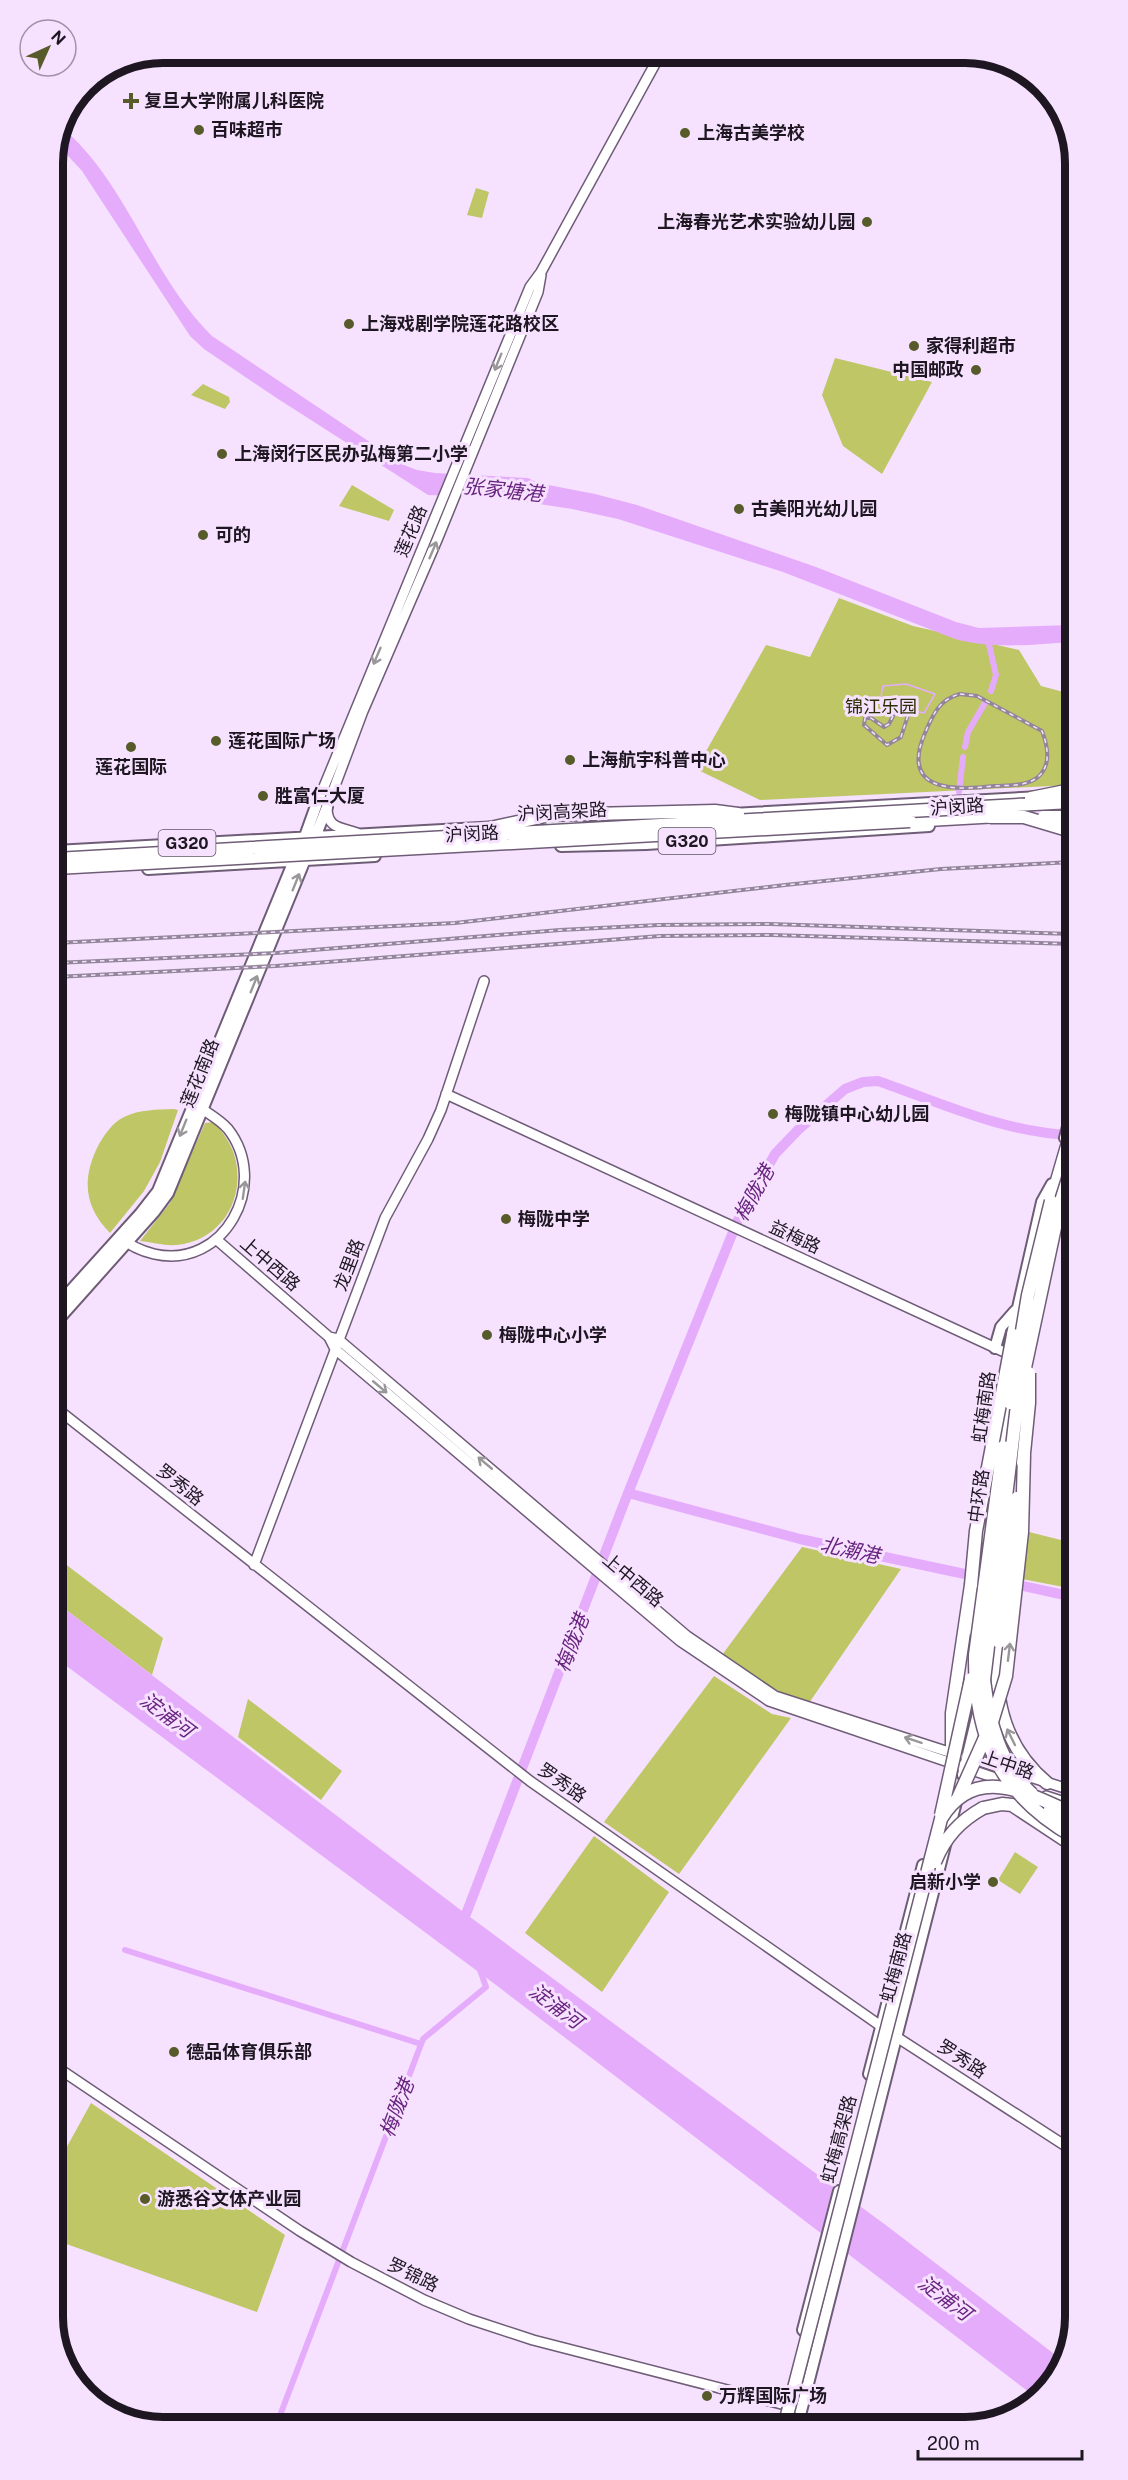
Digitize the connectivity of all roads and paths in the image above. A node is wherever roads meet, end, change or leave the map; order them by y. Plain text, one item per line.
1 (656, 63) edge
2 (459, 471) junction
3 (1065, 792) edge
4 (1065, 795) edge
5 (930, 803) junction
6 (321, 806) junction
7 (989, 812) junction
8 (1065, 813) edge
9 (1065, 813) edge
10 (1065, 814) edge
11 (1024, 817) junction
12 (763, 818) junction
13 (490, 828) junction
14 (1065, 829) edge
15 (359, 834) junction
16 (311, 836) junction
17 (63, 848) edge
18 (63, 850) edge
19 (70, 850) junction
20 (63, 860) edge
21 (299, 861) junction
22 (63, 870) edge
23 (63, 872) edge
24 (69, 872) junction
25 (484, 981) dead end
26 (446, 1094) junction
27 (202, 1109) junction
28 (1065, 1138) edge
29 (1065, 1153) edge
30 (1065, 1188) edge
31 (1062, 1197) edge
32 (123, 1240) junction
33 (217, 1240) junction
34 (1040, 1249) junction
35 (1053, 1249) junction
36 (1042, 1261) junction
37 (1027, 1265) junction
38 (1028, 1295) junction
39 (63, 1300) edge
40 (1016, 1311) junction
41 (63, 1313) edge
42 (334, 1342) junction
43 (995, 1348) junction
44 (1021, 1357) junction
45 (1004, 1393) junction
46 (1007, 1412) junction
47 (63, 1414) edge
48 (1024, 1455) junction
49 (1000, 1456) junction
50 (992, 1469) junction
51 (1012, 1512) junction
52 (1025, 1520) dead end
53 (984, 1563) junction
54 (254, 1565) junction
55 (977, 1587) junction
56 (975, 1654) junction
57 (997, 1658) junction
58 (981, 1701) junction
59 (951, 1758) junction
60 (967, 1763) junction
61 (1047, 1783) junction
62 (1065, 1788) edge
63 (1065, 1801) edge
64 (1065, 1810) edge
65 (1065, 1819) edge
66 (937, 1831) junction
67 (1065, 1831) edge
68 (1065, 1840) edge
69 (931, 1864) junction
70 (881, 2026) junction
71 (895, 2036) junction
72 (63, 2070) edge
73 (1065, 2146) edge
74 (784, 2405) junction
75 (801, 2409) junction
76 (781, 2417) edge
77 (787, 2417) edge
78 (793, 2417) edge
79 (799, 2417) edge

1 - 2 street, 莲花路
2 -> 6 street, 莲花路
6 -> 2 street, 莲花路
3 - 7 highway, bridge
4 - 5 main road, 沪闵路 / G320
5 - 7 main road, 沪闵路
5 - 13 main road, 沪闵路 / G320
6 - 15 street
6 - 16 main road, 莲花南路
7 - 8 highway, 沪闵高架路, bridge
7 - 11 highway, bridge
7 - 12 highway, 沪闵高架路, bridge
7 - 22 highway, 沪闵高架路, bridge
9 - 21 main road, 沪闵路 / G320
10 - 11 highway, bridge
11 - 14 highway, bridge
12 - 13 highway, bridge
12 - 20 highway, 沪闵高架路, bridge
13 - 15 main road, 沪闵路 / G320
15 - 16 main road, 沪闵路 / G320
16 - 19 main road, 沪闵路 / G320
16 - 21 main road, 莲花南路
17 - 19 main road, 沪闵路 / G320
18 - 19 main road, 沪闵路 / G320
19 - 24 street
21 - 24 main road, 沪闵路 / G320
27 -> 21 main road, 莲花南路
21 -> 32 main road, 莲花南路
23 - 24 main road, 沪闵路 / G320
25 - 26 street, 龙里路
26 - 42 street, 龙里路
26 - 43 street, 益梅路
27 - 32 main road, 莲花南路
33 -> 27 street, 上中西路
28 - 31 main road, 虹梅南路
29 - 38 highway, 中环路, bridge
30 - 44 highway, 中环路, bridge
31 - 34 main road, 虹梅南路
31 - 35 main road, 虹梅南路
31 - 36 main road, 虹梅南路
31 - 37 main road, 虹梅南路
32 - 33 street, 上中西路
32 - 39 main road, 莲花南路
32 - 41 main road, 莲花南路
33 - 42 street, 上中西路
34 - 37 main road
34 - 44 main road, 虹梅南路
35 - 36 main road
35 - 44 main road, 虹梅南路
36 - 44 main road, 虹梅南路
37 - 40 main road, 虹梅南路
38 - 55 highway, bridge
38 - 56 highway, 中环路, bridge
40 - 43 main road
40 - 44 main road, 虹梅南路
42 - 54 street, 龙里路
42 - 59 street, 上中西路
43 - 44 street, 益梅路
44 - 45 main road, 虹梅南路
44 - 46 main road, 虹梅南路
44 - 48 highway, bridge
44 - 51 main road, 虹梅南路
44 - 65 highway, 中环路, bridge
45 - 46 main road
45 - 50 main road, 虹梅南路
46 - 49 main road, 虹梅南路
47 - 54 street, 罗秀路
48 - 57 highway, bridge
69 -> 48 highway, bridge
49 - 50 main road
49 - 53 main road, 虹梅南路
50 - 53 main road, 虹梅南路
51 - 52 main road
51 - 58 main road, 虹梅南路, bridge
53 - 55 main road, 虹梅南路, bridge
54 - 70 street, 罗秀路
55 - 59 highway
55 - 59 main road, 虹梅南路
56 - 66 highway, bridge
56 - 67 highway, 中环路, bridge
57 - 58 highway
61 -> 57 highway
58 - 60 main road, 虹梅南路
59 - 60 street, 上中西路
59 - 70 main road, 虹梅南路
60 - 61 street, 上中路
60 - 63 street, 上中路
60 - 71 main road, 虹梅南路
61 - 62 street, 上中路
64 - 66 highway, bridge
66 - 69 highway, bridge
68 - 69 highway, bridge
69 - 77 highway, 虹梅高架路, bridge
69 - 78 highway, 虹梅高架路, bridge
70 - 71 street, 罗秀路
70 - 74 main road, 虹梅南路
71 - 73 street, 罗秀路
71 - 75 main road, 虹梅南路
72 - 74 street, 罗锦路
74 - 75 street, 罗锦路
74 - 76 main road, 虹梅南路
75 - 79 main road, 虹梅南路

